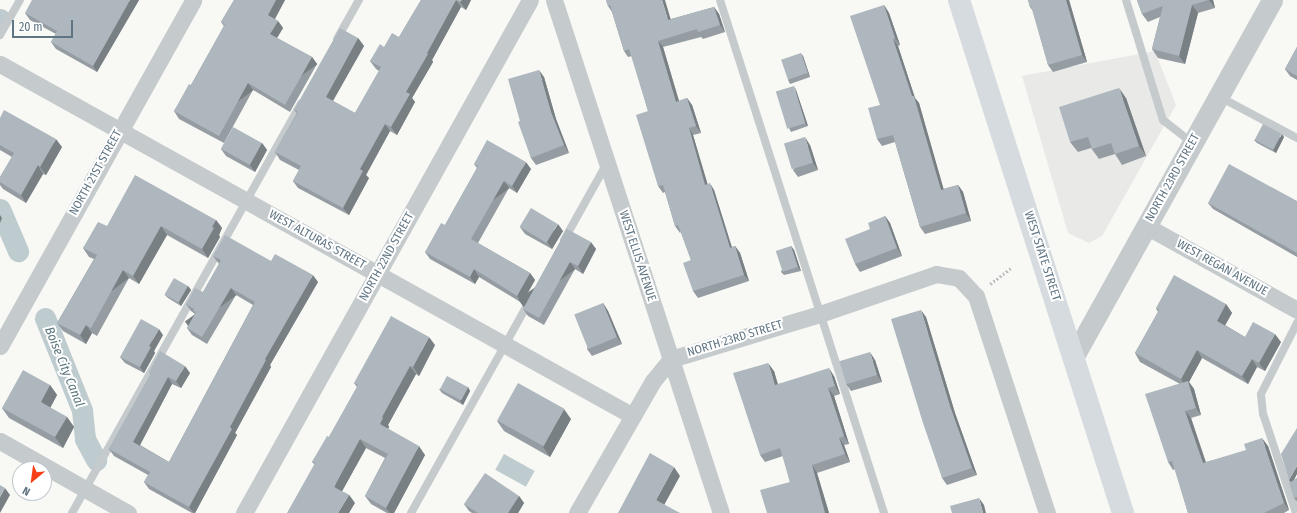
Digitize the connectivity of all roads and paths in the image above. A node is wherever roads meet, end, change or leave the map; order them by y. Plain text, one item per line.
1 (20, 0) edge
2 (193, 0) edge
3 (359, 0) edge
4 (530, 0) edge
5 (554, 0) edge
6 (720, 0) edge
7 (959, 0) edge
8 (1126, 0) edge
9 (1272, 0) edge
10 (0, 35) edge
11 (332, 49) edge
12 (0, 64) edge
13 (1218, 96) junction
14 (305, 97) edge
15 (120, 131) junction
16 (1297, 138) edge
17 (1192, 143) junction
18 (607, 163) junction
19 (246, 201) junction
20 (1146, 226) junction
21 (559, 249) edge
22 (1011, 268) dead end
23 (377, 274) junction
24 (986, 284) dead end
25 (532, 297) edge
26 (1297, 310) edge
27 (820, 314) junction
28 (1297, 324) edge
29 (506, 345) junction
30 (0, 346) edge
31 (1074, 356) junction
32 (671, 358) junction
33 (633, 416) junction
34 (0, 441) edge
35 (85, 489) junction
36 (72, 513) edge
37 (128, 513) edge
38 (244, 513) edge
39 (411, 513) edge
40 (577, 513) edge
41 (721, 513) edge
42 (884, 513) edge
43 (1047, 513) edge
44 (1123, 513) edge
45 (1296, 513) edge

1 - 10 lane
2 - 15 street, NORTH 21ST STREET
3 - 11 lane
4 - 23 street, NORTH 22ND STREET
5 - 18 street, WEST ELLIS AVENUE
6 - 27 lane
7 - 31 main road, WEST STATE STREET
8 - 17 lane
9 - 13 street, NORTH 23RD STREET
12 - 15 street, WEST ALTURAS STREET
13 - 16 lane
13 - 17 street, NORTH 23RD STREET
14 - 19 lane
15 - 19 street, WEST ALTURAS STREET
15 - 30 street, NORTH 21ST STREET
17 - 20 street, NORTH 23RD STREET
18 - 21 lane
18 - 32 street, WEST ELLIS AVENUE
19 - 23 street, WEST ALTURAS STREET
19 - 35 lane
20 - 26 street, WEST REGAN AVENUE
20 - 31 street, NORTH 23RD STREET
22 - 24 path
23 - 29 street, WEST ALTURAS STREET
23 - 38 street, NORTH 22ND STREET
25 - 29 lane
27 - 32 street, NORTH 23RD STREET
27 - 42 lane
27 - 43 street, NORTH 23RD STREET
28 - 45 lane
29 - 33 street, WEST ALTURAS STREET
29 - 39 lane
31 - 44 main road, WEST STATE STREET
32 - 33 street
32 - 41 street, WEST ELLIS AVENUE
33 - 40 street
34 - 35 street
35 - 36 lane
35 - 37 street

